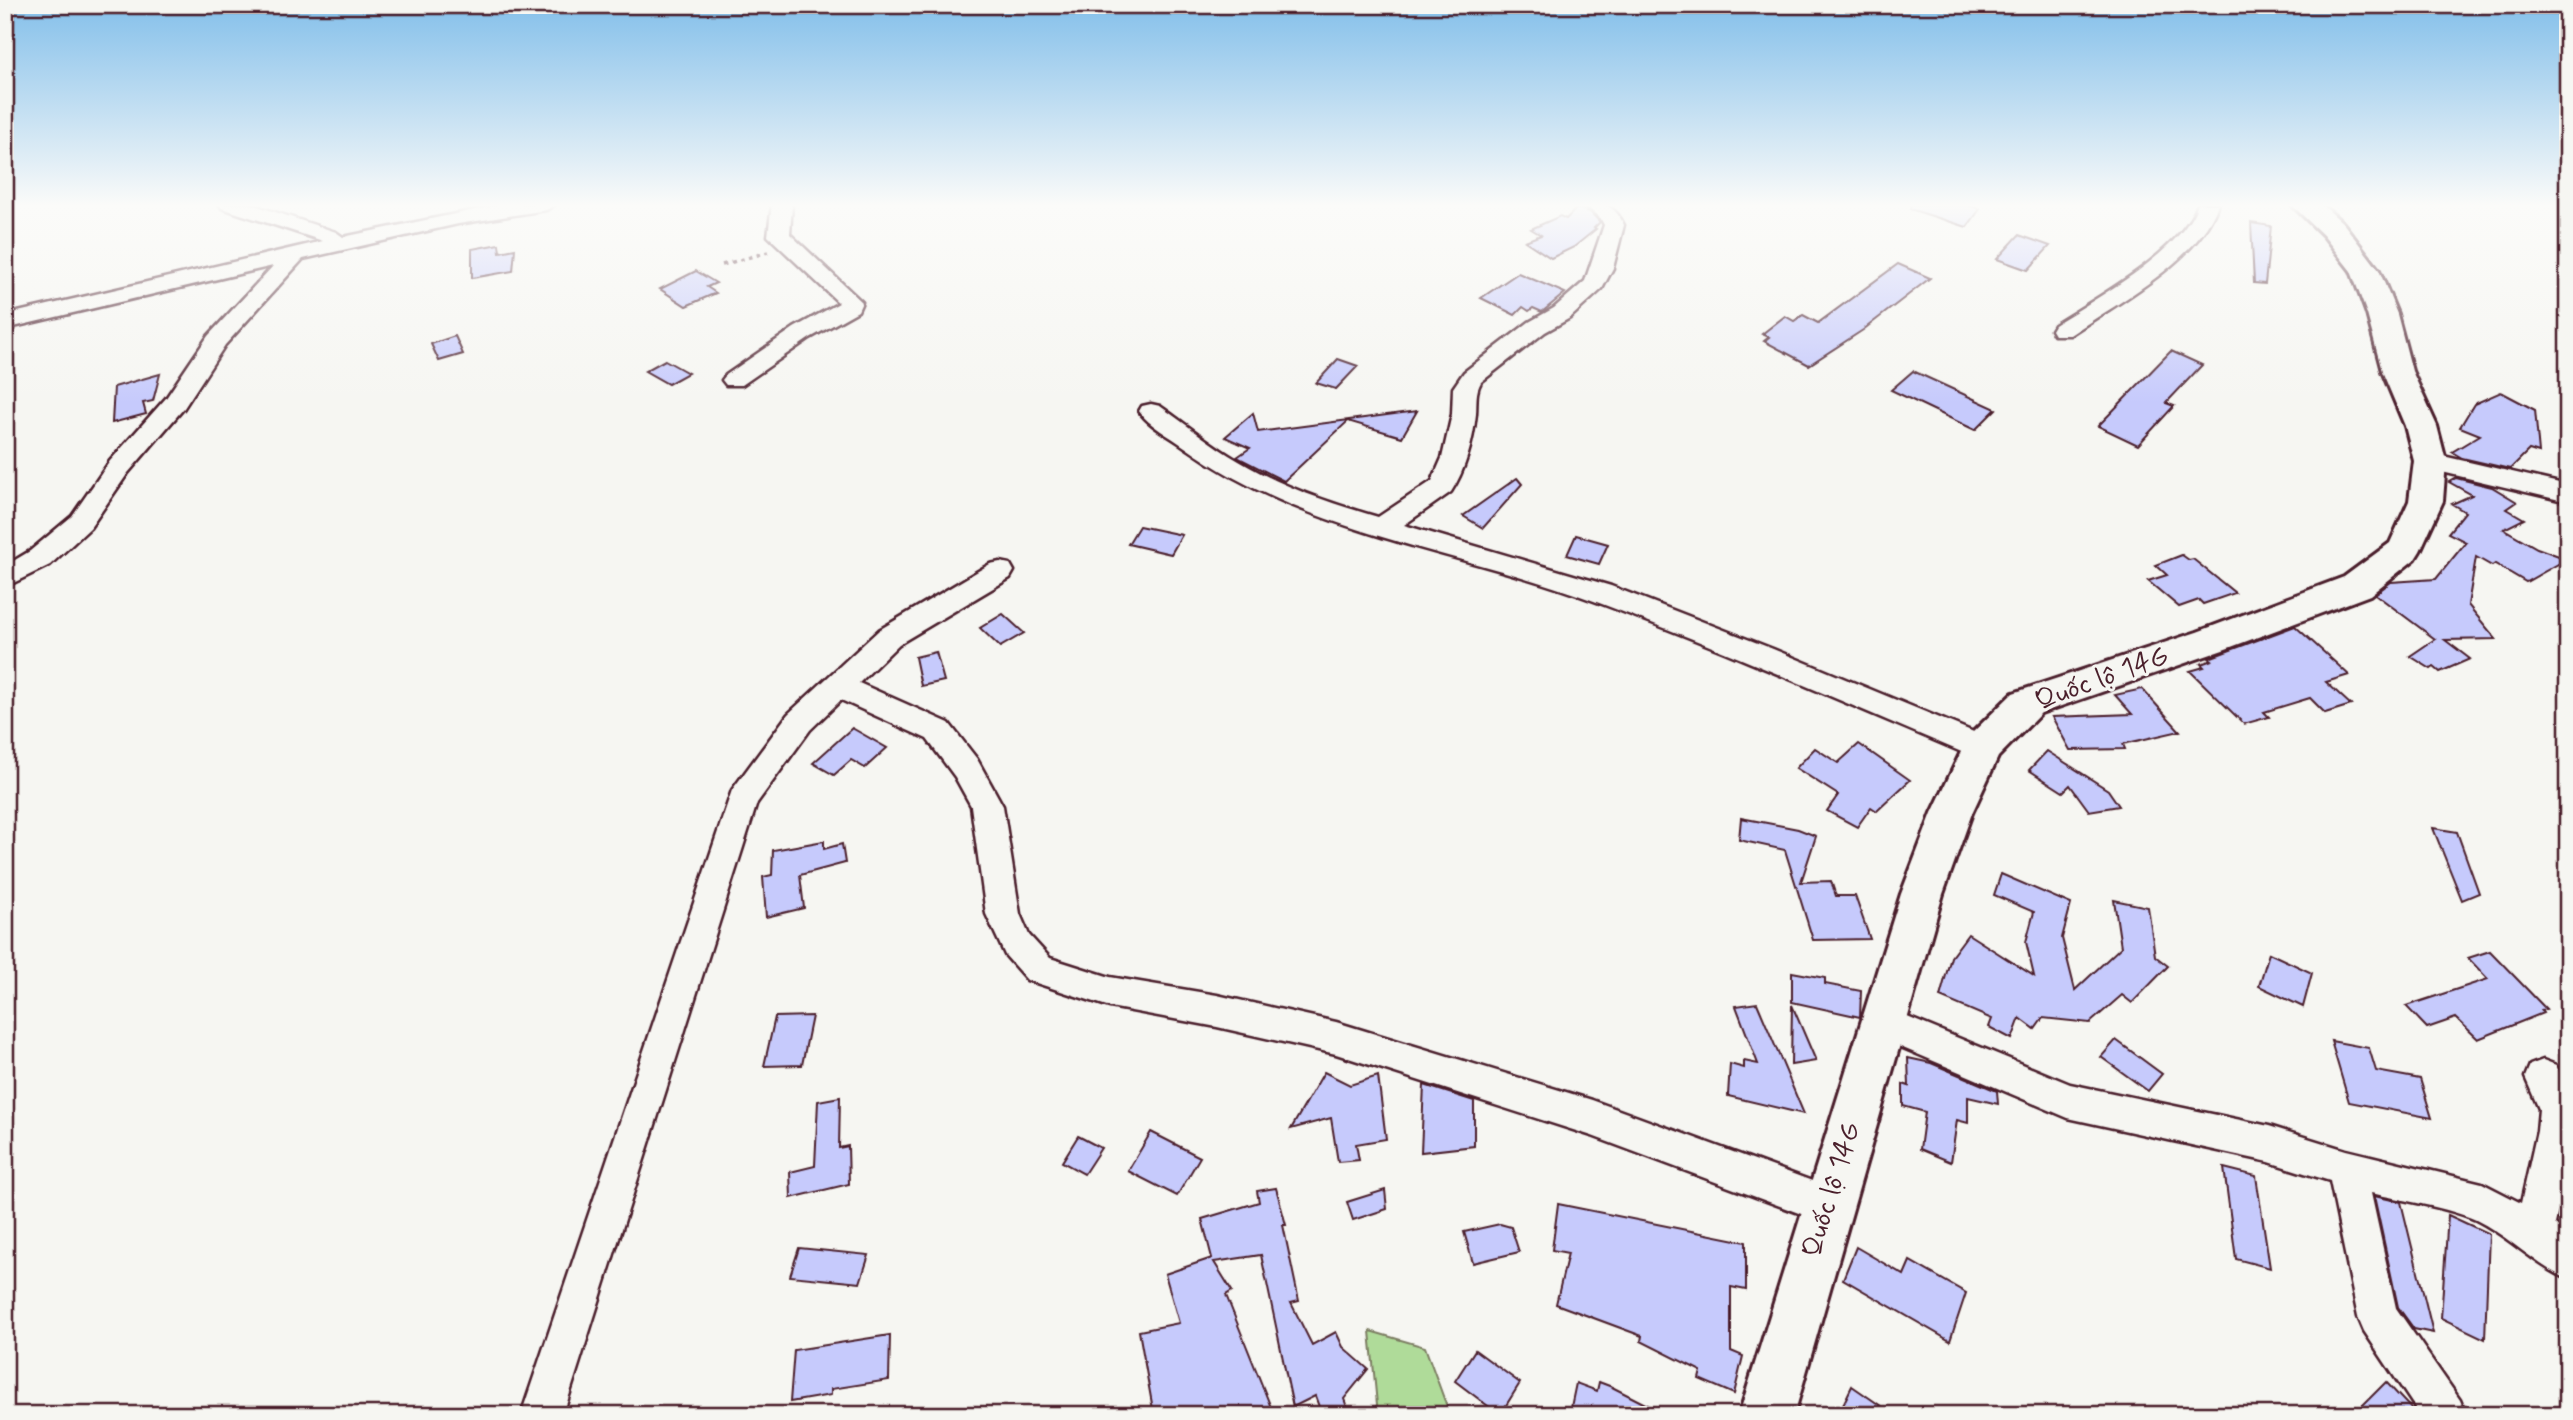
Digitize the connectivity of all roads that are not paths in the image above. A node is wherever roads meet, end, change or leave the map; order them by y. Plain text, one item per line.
1 (233, 270) edge
2 (282, 270) edge
3 (816, 270) edge
4 (1601, 270) edge
5 (2152, 270) edge
6 (2365, 270) edge
7 (5, 323) edge
8 (2062, 330) dead end
9 (734, 380) dead end
10 (1151, 411) dead end
11 (2430, 461) junction
12 (2568, 495) edge
13 (1382, 527) junction
14 (1000, 571) dead end
15 (5, 578) edge
16 (838, 686) junction
17 (1982, 748) junction
18 (1882, 1023) junction
19 (2543, 1077) dead end
20 (2346, 1168) junction
21 (1828, 1205) junction
22 (2534, 1231) junction
23 (2568, 1259) edge
24 (542, 1415) edge
25 (1766, 1415) edge
26 (2445, 1415) edge

1 - 7 street
2 - 15 street
3 - 9 street
4 - 13 street
5 - 8 street
6 - 11 main road, Quốc lộ 14G
10 - 13 street
11 - 12 street
11 - 17 main road, Quốc lộ 14G
13 - 17 street
14 - 16 street
16 - 21 street
16 - 24 street
17 - 18 main road, Quốc lộ 14G
18 - 20 street
18 - 21 main road, Quốc lộ 14G
19 - 22 street
20 - 22 street
20 - 26 street
21 - 25 main road, Quốc lộ 14G
22 - 23 street

